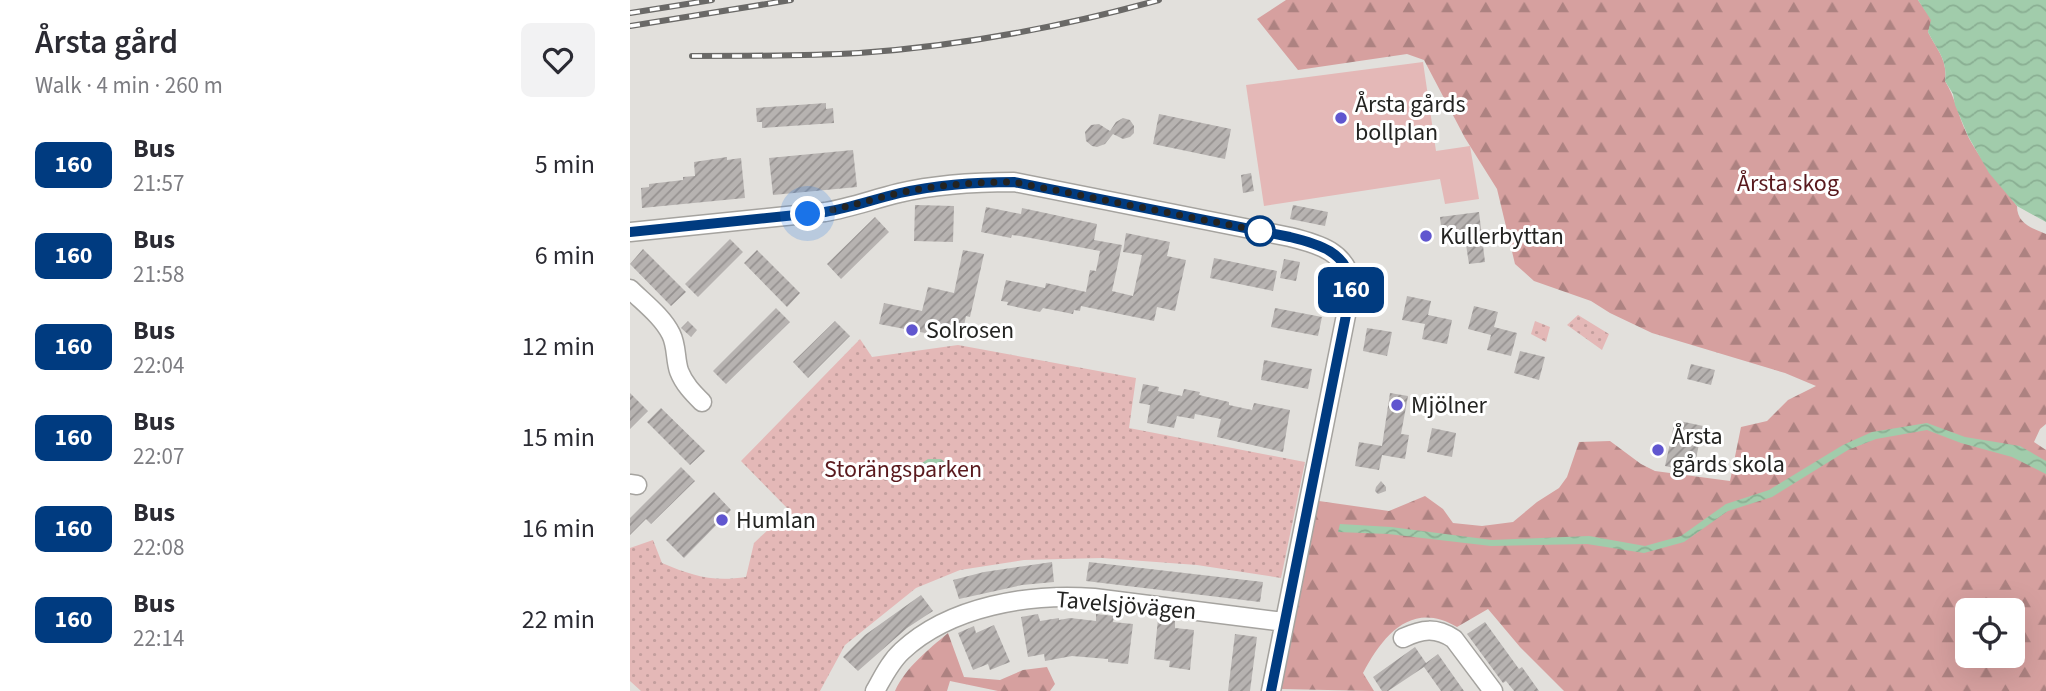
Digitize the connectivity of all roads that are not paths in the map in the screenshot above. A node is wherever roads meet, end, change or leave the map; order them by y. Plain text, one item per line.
1 (630, 232) edge
2 (630, 289) edge
3 (702, 402) dead end
4 (1284, 622) junction
5 (1403, 638) dead end
6 (1271, 688) edge
7 (875, 691) edge
8 (1493, 691) edge

1 - 4 street
2 - 3 street
4 - 6 street
4 - 7 street, Tavelsjövägen
5 - 8 street

